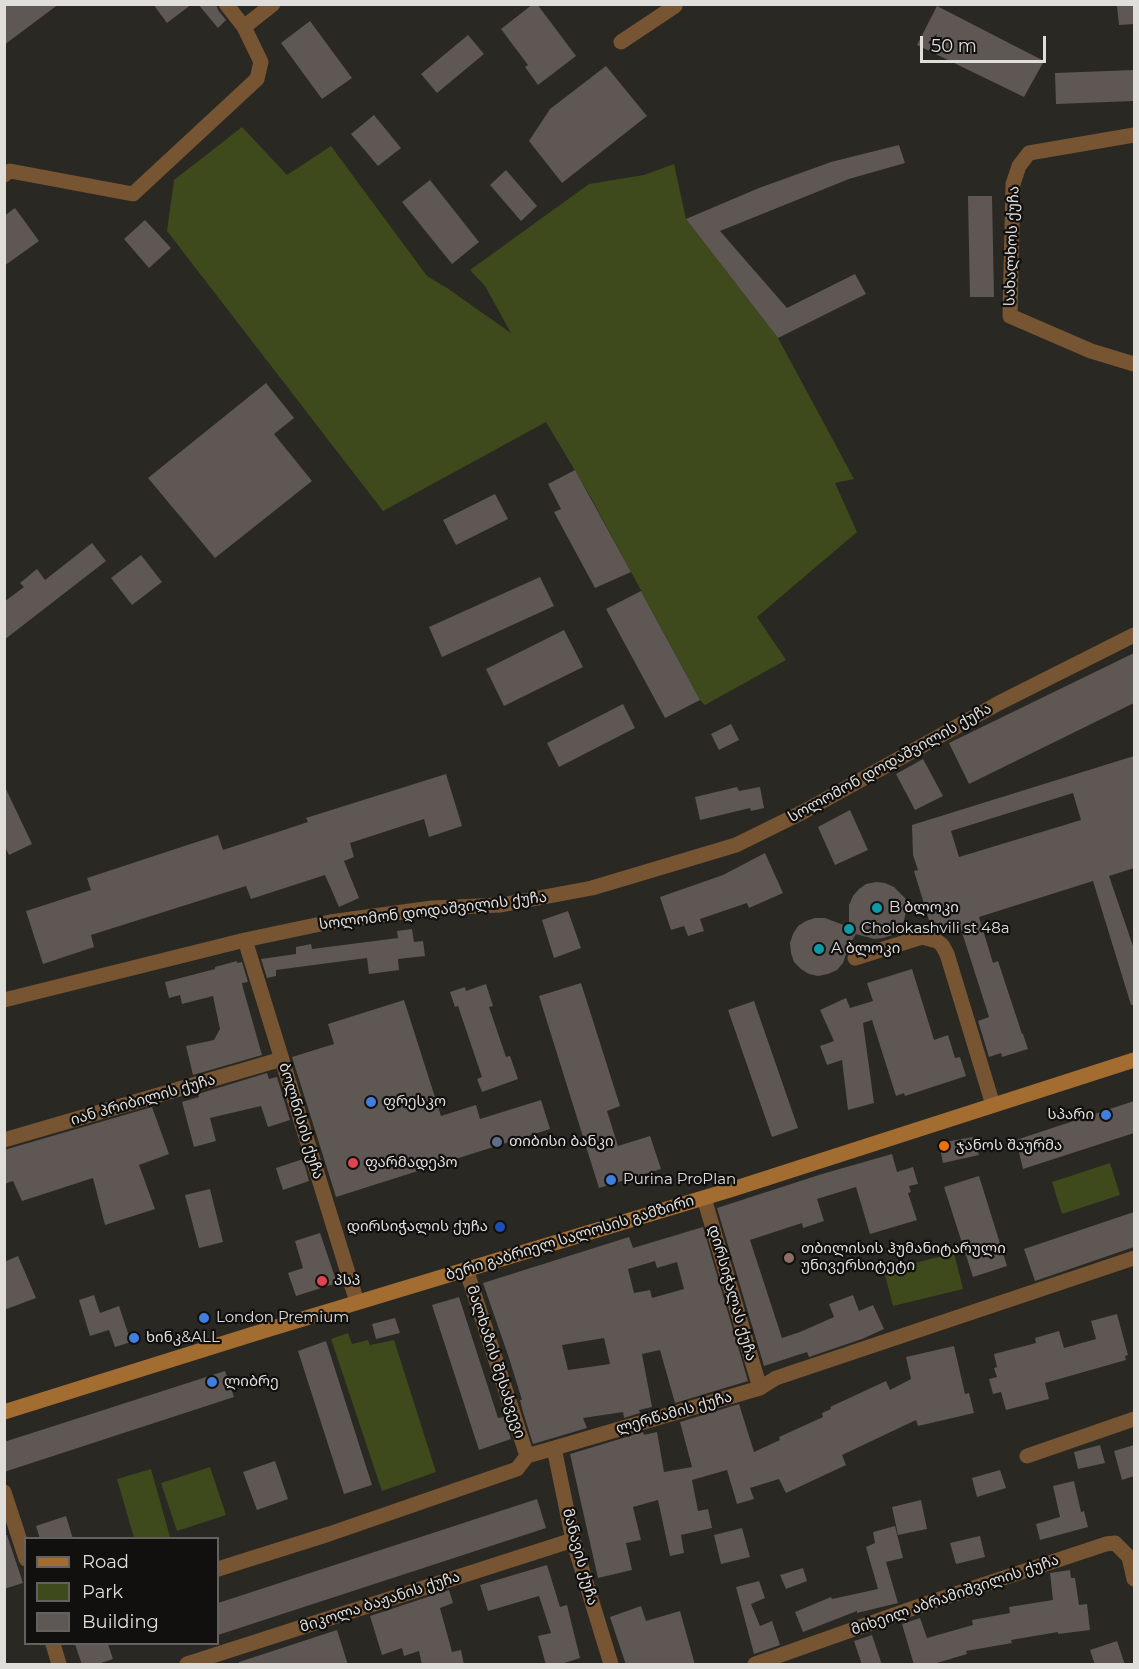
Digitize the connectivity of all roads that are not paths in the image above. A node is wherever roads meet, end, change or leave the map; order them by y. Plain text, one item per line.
1 (226, 4) edge
2 (273, 4) edge
3 (674, 4) edge
4 (244, 27) junction
5 (621, 42) dead end
6 (1134, 135) edge
7 (4, 175) edge
8 (1134, 364) edge
9 (1134, 635) edge
10 (245, 940) junction
11 (855, 958) dead end
12 (4, 1000) edge
13 (282, 1059) junction
14 (1134, 1060) edge
15 (993, 1105) junction
16 (4, 1140) edge
17 (704, 1198) junction
18 (1134, 1258) edge
19 (466, 1269) junction
20 (357, 1302) junction
21 (760, 1388) junction
22 (4, 1412) edge
23 (1134, 1419) edge
24 (554, 1448) junction
25 (527, 1456) junction
26 (1027, 1456) dead end
27 (4, 1492) edge
28 (573, 1540) junction
29 (24, 1553) edge
30 (219, 1569) edge
31 (1134, 1579) edge
32 (53, 1645) edge
33 (59, 1665) edge
34 (187, 1665) edge
35 (611, 1665) edge
36 (755, 1665) edge

1 - 4 street
2 - 4 street
3 - 5 street
4 - 7 street
6 - 8 street, სახალხოს ქუჩა
9 - 10 street, სოლომონ დოდაშვილის ქუჩა
10 - 12 street, სოლომონ დოდაშვილის ქუჩა
10 - 13 street, ბოლნისის ქუჩა
11 - 15 street
13 - 16 street, იან პრიბილის ქუჩა
13 - 20 street, ბოლნისის ქუჩა
14 - 15 main road, ბერი გაბრიელ სალოსის გამზირი
15 - 17 main road, ბერი გაბრიელ სალოსის გამზირი
17 - 19 main road, ბერი გაბრიელ სალოსის გამზირი
17 - 21 street, დირსიჭალას ქუჩა
18 - 21 street, ლერწამის ქუჩა
19 - 20 main road, ბერი გაბრიელ სალოსის გამზირი
19 - 25 street, მალხაზის შესახვევი
20 - 22 main road, ბერი გაბრიელ სალოსის გამზირი
21 - 24 street, ლერწამის ქუჩა
23 - 26 street
24 - 25 street, ლერწამის ქუჩა
24 - 28 street, მანავის ქუჩა
25 - 30 street, ლერწამის ქუჩა
27 - 29 street
28 - 34 street, მიკოლა ბაჟანის ქუჩა
28 - 35 street, მანავის ქუჩა
31 - 36 street, მიხეილ აბრამიშვილის ქუჩა
32 - 33 street

